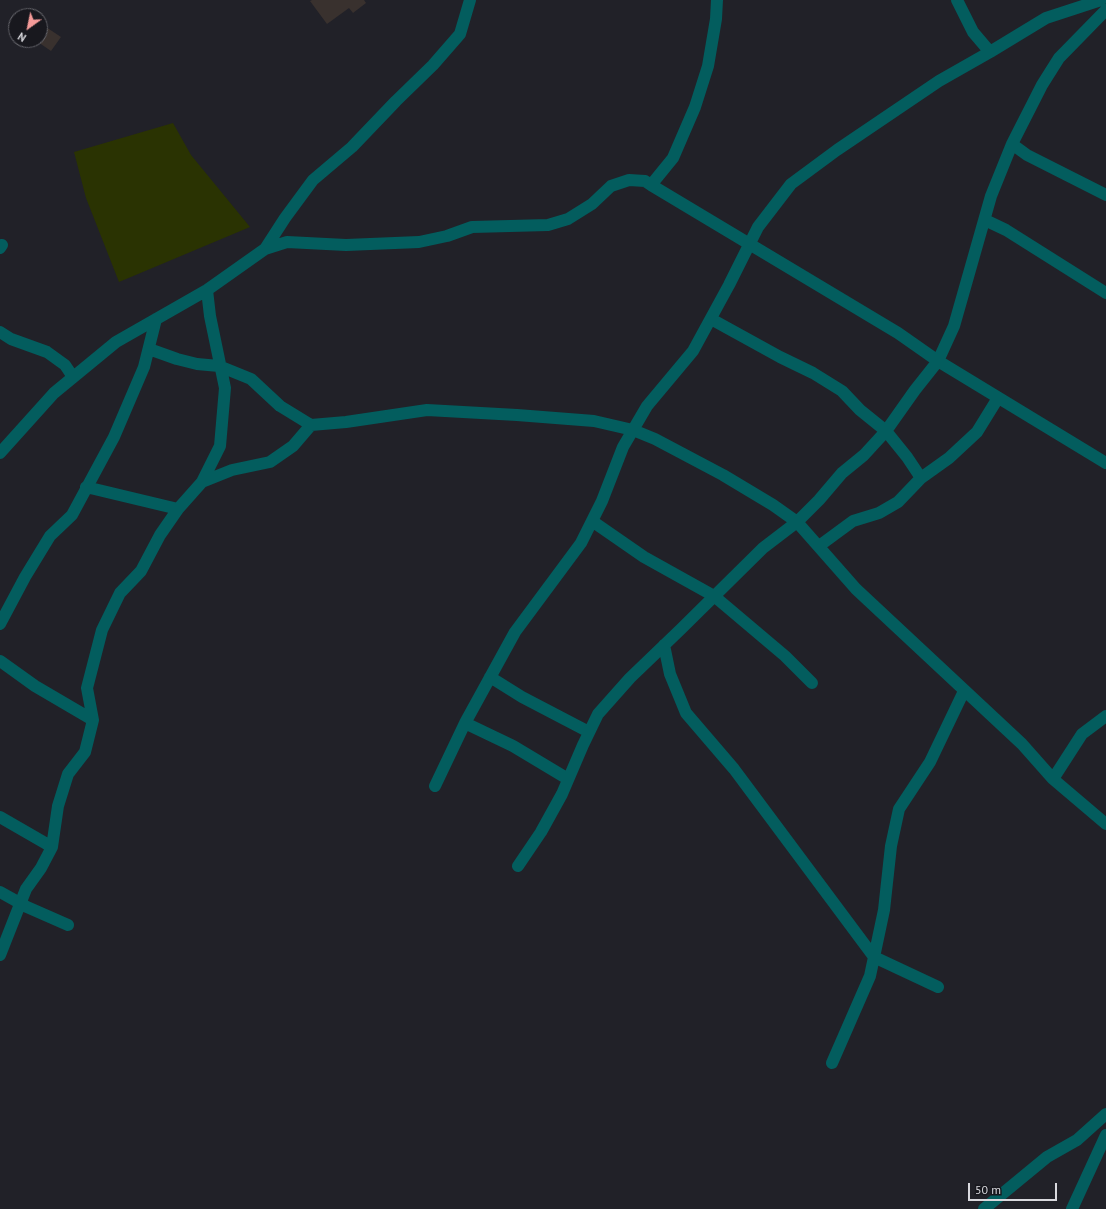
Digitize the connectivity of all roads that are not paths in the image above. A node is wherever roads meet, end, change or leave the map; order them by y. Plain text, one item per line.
1 (470, 0) edge
2 (716, 0) edge
3 (957, 0) edge
4 (1101, 0) edge
5 (1106, 10) edge
6 (990, 52) junction
7 (1012, 144) junction
8 (651, 185) junction
9 (1106, 195) edge
10 (985, 220) junction
11 (750, 244) junction
12 (266, 250) junction
13 (207, 290) junction
14 (1106, 293) edge
15 (156, 319) junction
16 (711, 319) junction
17 (0, 332) edge
18 (149, 349) junction
19 (938, 361) junction
20 (219, 366) junction
21 (73, 377) junction
22 (998, 398) junction
23 (311, 425) junction
24 (633, 430) junction
25 (886, 431) junction
26 (2, 448) edge
27 (1106, 463) edge
28 (920, 478) junction
29 (202, 482) junction
30 (86, 488) junction
31 (178, 510) junction
32 (592, 521) junction
33 (797, 522) junction
34 (819, 546) junction
35 (714, 596) junction
36 (0, 624) edge
37 (664, 646) junction
38 (0, 661) edge
39 (490, 677) junction
40 (812, 684) dead end
41 (964, 691) junction
42 (1106, 716) edge
43 (93, 720) junction
44 (465, 723) junction
45 (589, 732) junction
46 (568, 779) junction
47 (1053, 779) junction
48 (435, 786) dead end
49 (0, 817) edge
50 (1106, 824) edge
51 (52, 847) junction
52 (518, 866) dead end
53 (0, 892) edge
54 (20, 903) junction
55 (68, 925) dead end
56 (0, 956) edge
57 (874, 957) junction
58 (938, 987) dead end
59 (832, 1063) dead end
60 (1106, 1114) edge
61 (1106, 1135) edge
62 (984, 1209) edge
63 (1072, 1209) edge

1 - 12 street
2 - 8 street
3 - 6 street
4 - 6 street
5 - 7 street
6 - 11 street
7 - 9 street
7 - 10 street
8 - 11 street
8 - 12 street
10 - 14 street
10 - 19 street
11 - 16 street
11 - 19 street
12 - 13 street
13 - 15 street
13 - 20 street
15 - 18 street
15 - 21 street
16 - 24 street
16 - 25 street
17 - 21 street
18 - 20 street
18 - 30 street
19 - 22 street
19 - 25 street
20 - 23 street
20 - 29 street
21 - 26 street
22 - 27 street
22 - 28 street
23 - 24 street
23 - 29 street
24 - 32 street
24 - 33 street
25 - 28 street
25 - 33 street
28 - 34 street
29 - 31 street
30 - 31 street
30 - 36 street
31 - 43 street
32 - 35 street
32 - 39 street
33 - 34 street
33 - 35 street
34 - 41 street
35 - 37 street
35 - 40 street
37 - 45 street
37 - 57 street
38 - 43 street
39 - 44 street
39 - 45 street
41 - 47 street
41 - 57 street
42 - 47 street
43 - 51 street
44 - 46 street
44 - 48 street
45 - 46 street
46 - 52 street
47 - 50 street
49 - 51 street
51 - 54 street
53 - 54 street
54 - 55 street
54 - 56 street
57 - 58 street
57 - 59 street
60 - 62 street
61 - 63 street

